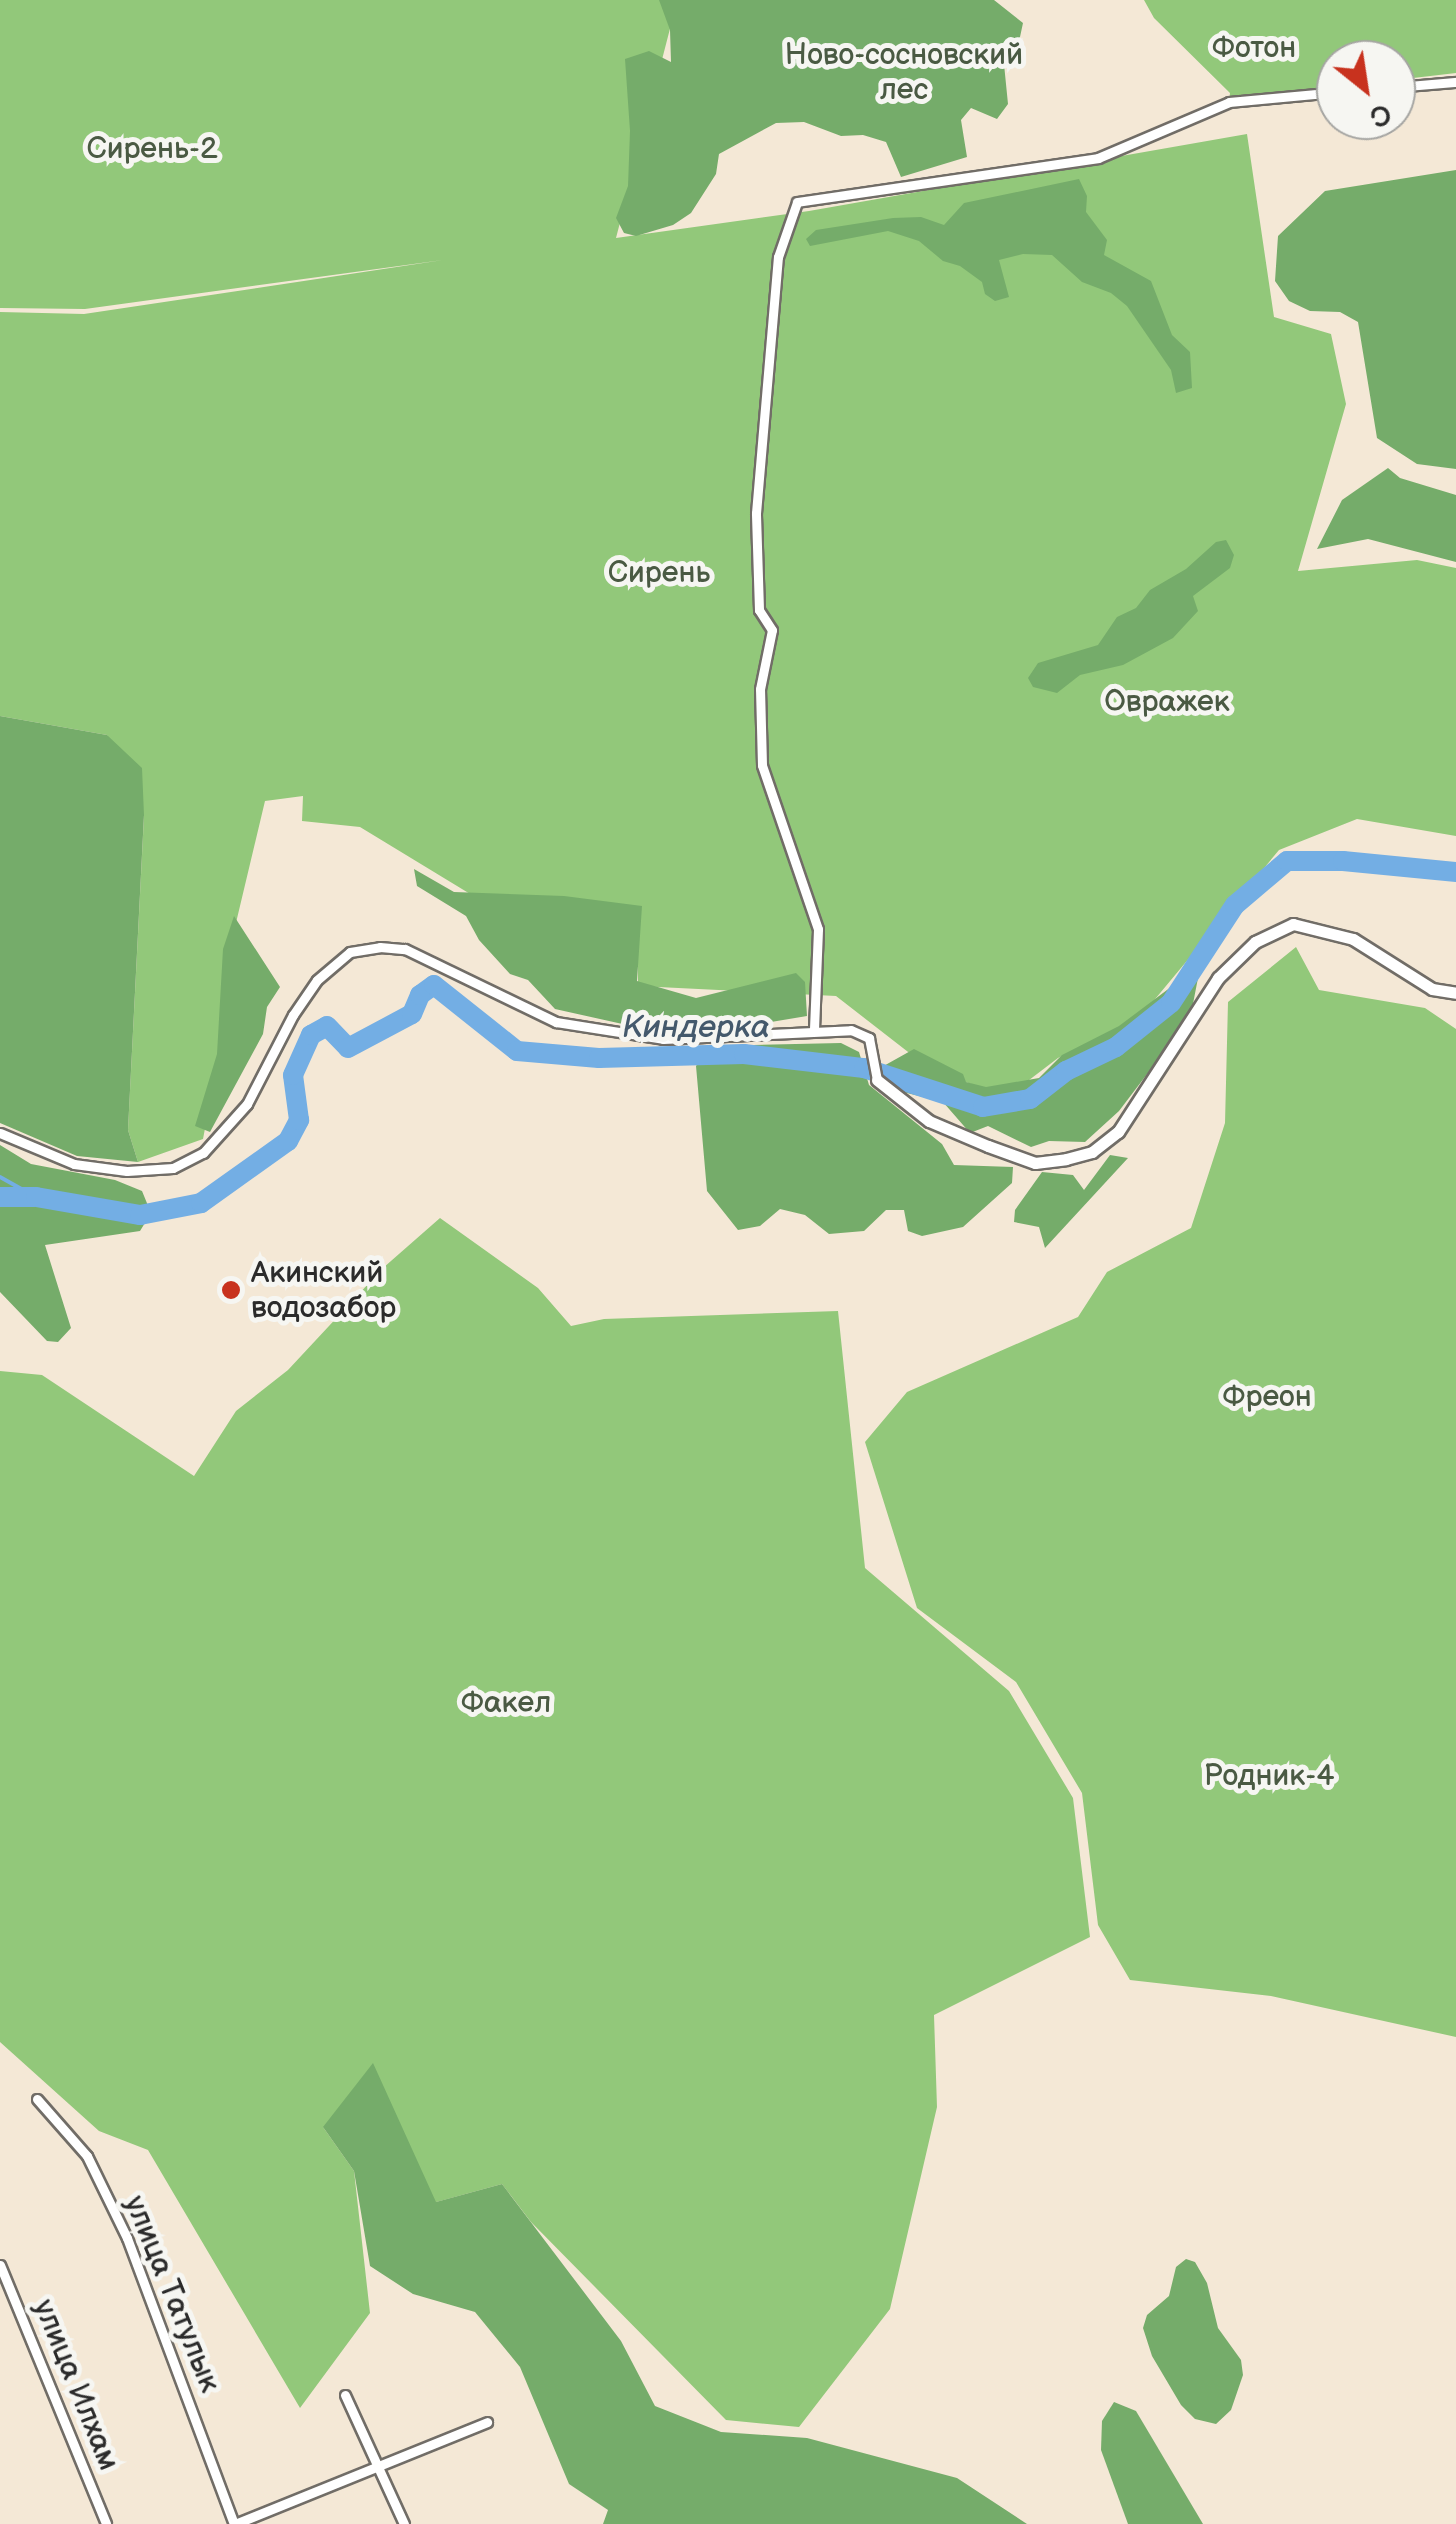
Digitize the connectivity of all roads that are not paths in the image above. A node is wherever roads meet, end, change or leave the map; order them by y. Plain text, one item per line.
1 (1456, 82) edge
2 (1416, 85) edge
3 (1316, 94) edge
4 (1456, 993) edge
5 (814, 1029) junction
6 (877, 1080) joint
7 (0, 1132) edge
8 (37, 2099) dead end
9 (0, 2266) edge
10 (345, 2395) dead end
11 (487, 2422) dead end
12 (376, 2467) junction
13 (106, 2524) edge
14 (235, 2524) edge
15 (404, 2524) edge

1 - 2 street
3 - 5 street
4 - 6 street
5 - 6 street
5 - 7 street
8 - 14 street, улица Татулык
9 - 13 street, улица Илхам
10 - 12 street
11 - 12 street
12 - 14 street
12 - 15 street

